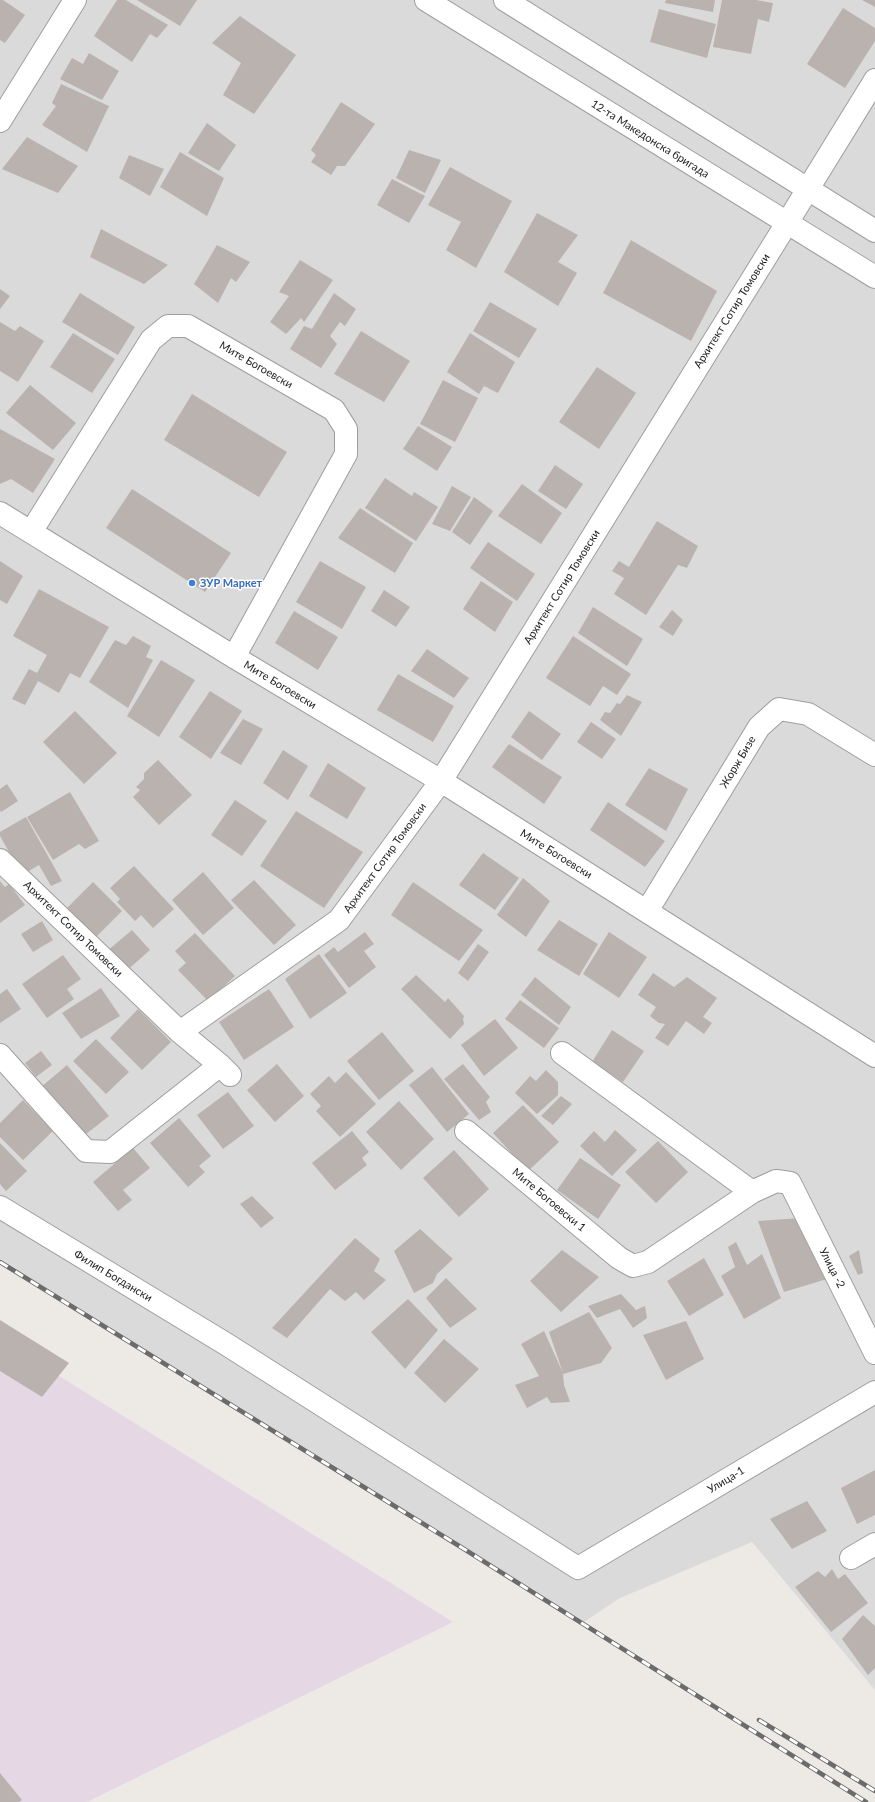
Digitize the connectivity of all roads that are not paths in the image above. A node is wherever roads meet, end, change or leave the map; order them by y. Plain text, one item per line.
1 (75, 0) edge
2 (426, 0) edge
3 (505, 0) edge
4 (875, 80) edge
5 (0, 121) edge
6 (808, 188) junction
7 (787, 223) junction
8 (875, 231) edge
9 (875, 278) edge
10 (0, 513) edge
11 (31, 532) junction
12 (234, 658) junction
13 (875, 755) edge
14 (441, 781) junction
15 (0, 860) edge
16 (648, 911) junction
17 (180, 1032) junction
18 (562, 1053) dead end
19 (0, 1056) edge
20 (875, 1056) edge
21 (466, 1131) dead end
22 (752, 1192) junction
23 (0, 1207) edge
24 (875, 1353) edge
25 (875, 1392) edge
26 (875, 1544) edge
27 (851, 1558) dead end
28 (578, 1568) joint

1 - 5 street
2 - 7 street, 12-та Македонска бригада
3 - 6 street
4 - 6 street, Архитект Сотир Томовски
6 - 7 street, Архитект Сотир Томовски
6 - 8 street
7 - 9 street, 12-та Македонска бригада
7 - 14 street, Архитект Сотир Томовски
10 - 11 street, Мите Богоевски
11 - 12 street, Мите Богоевски
11 - 12 street, Мите Богоевски
12 - 14 street, Мите Богоевски
13 - 16 street, Жорж Бизе
14 - 16 street, Мите Богоевски
14 - 17 street, Архитект Сотир Томовски
15 - 17 street, Архитект Сотир Томовски
16 - 20 street, Мите Богоевски
17 - 19 street, Архитект Сотир Томовски
18 - 22 street
21 - 22 street, Мите Богоевски 1
22 - 24 street, Улица -2
23 - 28 street, Филип Богдански
25 - 28 street, Улица-1
26 - 27 street

